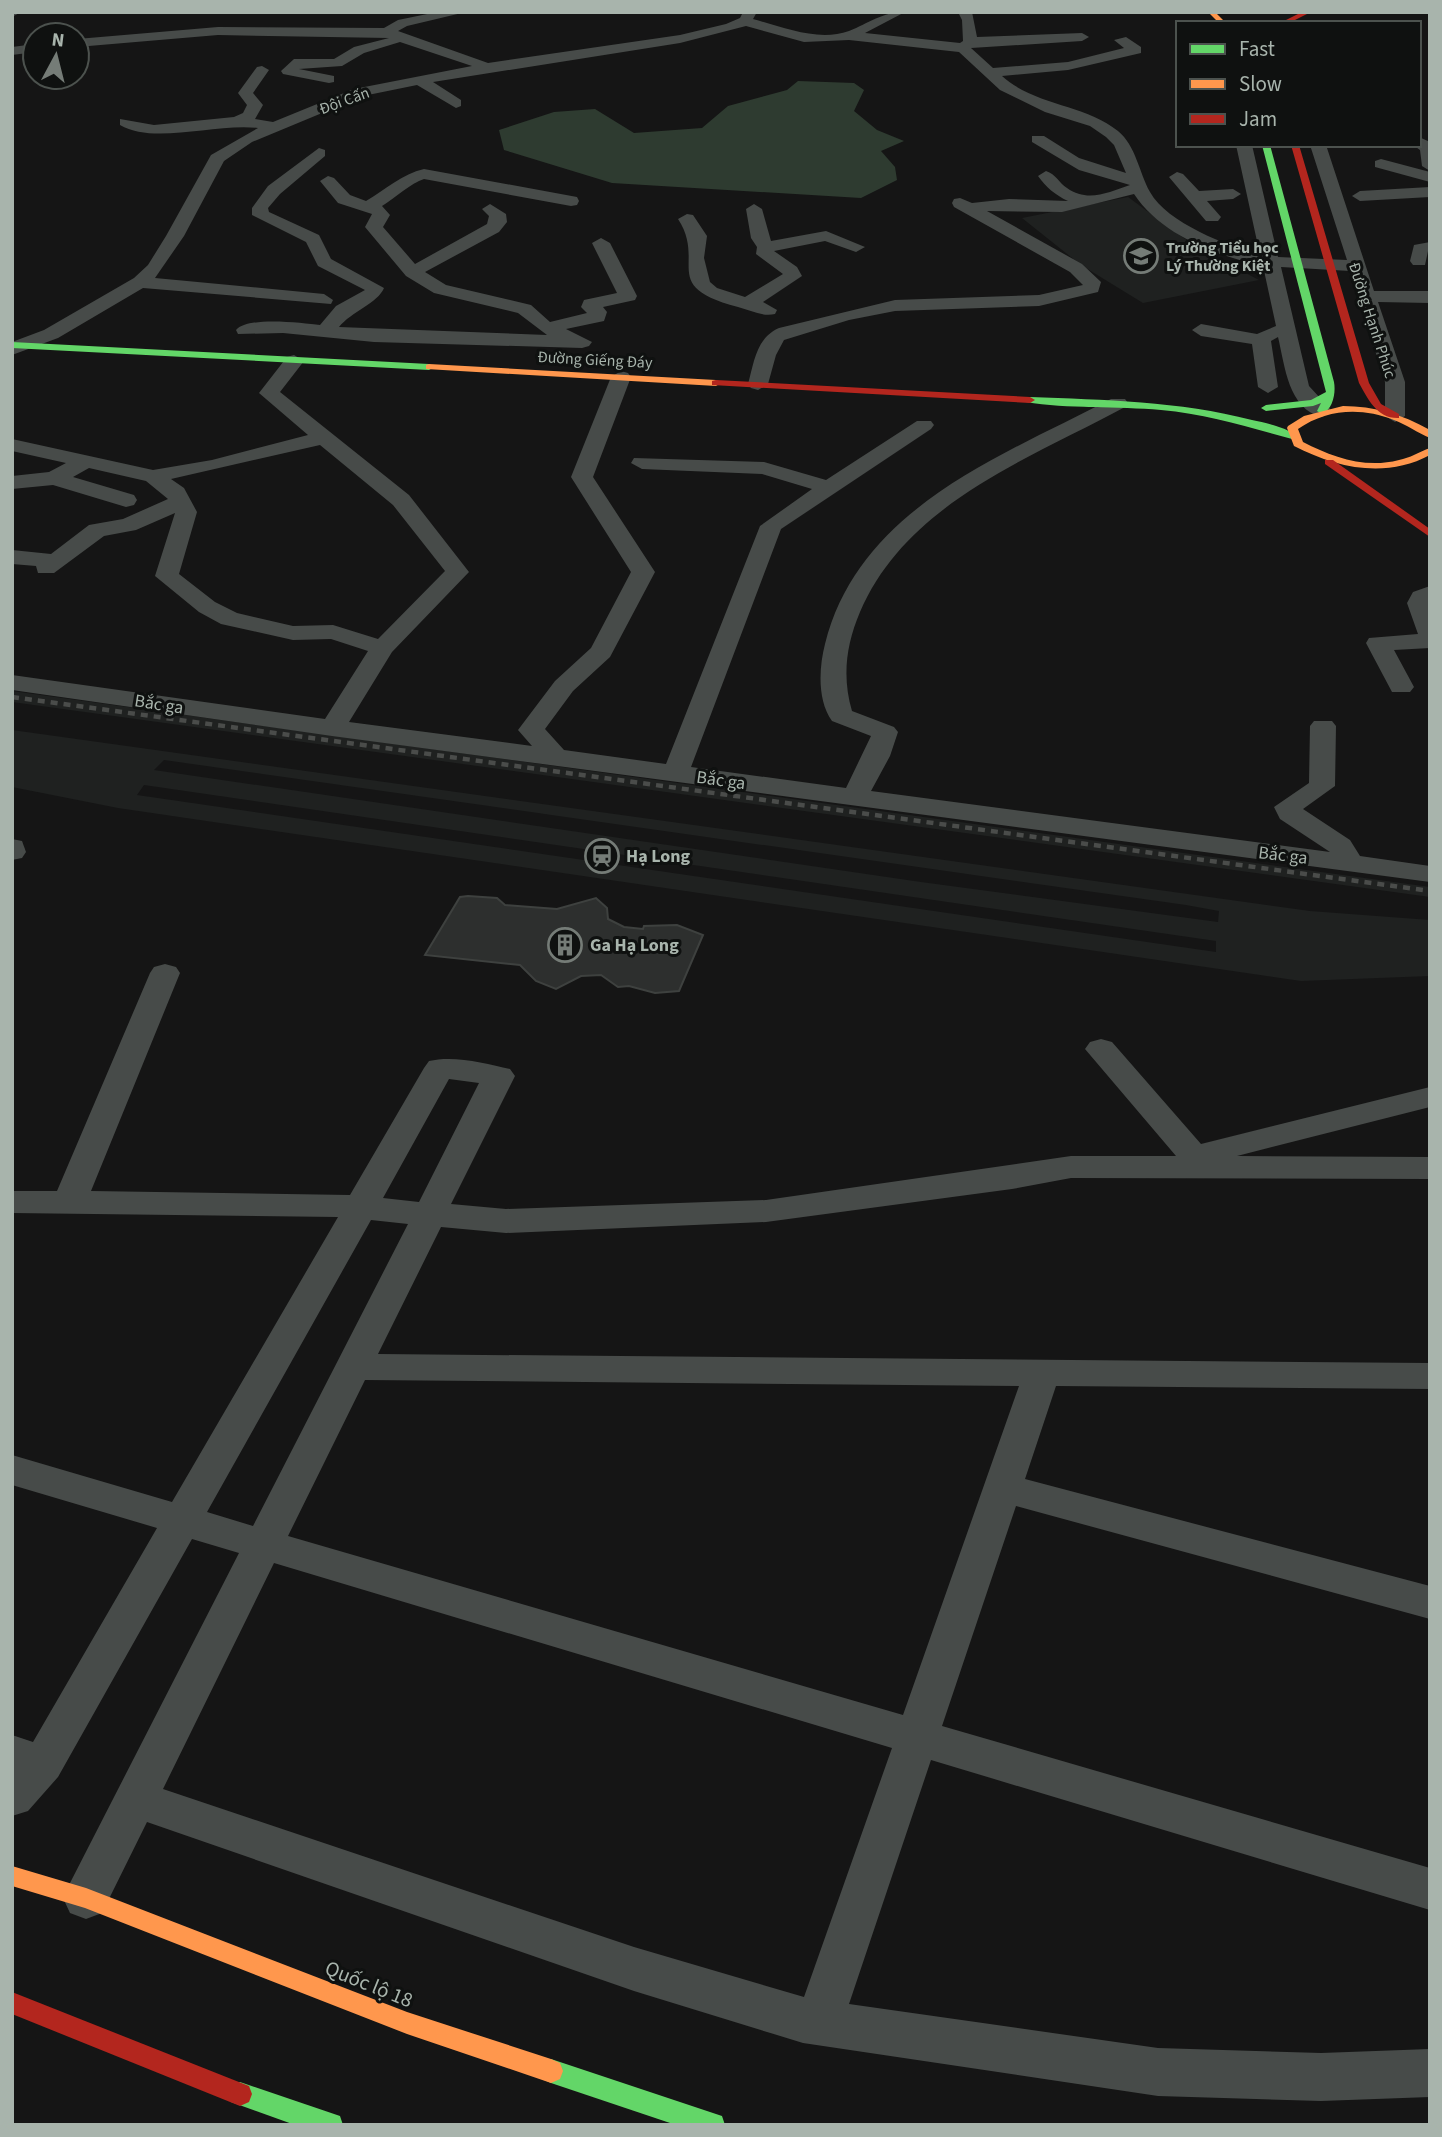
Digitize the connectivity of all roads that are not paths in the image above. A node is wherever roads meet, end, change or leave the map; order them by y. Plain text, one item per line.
1 (459, 12) edge
2 (898, 12) edge
3 (965, 12) edge
4 (1232, 12) edge
5 (1308, 12) edge
6 (748, 17) edge
7 (1219, 17) edge
8 (329, 19) dead end
9 (1288, 21) edge
10 (152, 22) dead end
11 (340, 31) junction
12 (210, 32) junction
13 (394, 35) junction
14 (849, 36) junction
15 (1082, 37) dead end
16 (1121, 40) dead end
17 (91, 42) edge
18 (966, 45) junction
19 (489, 67) junction
20 (262, 70) dead end
21 (988, 73) junction
22 (295, 77) dead end
23 (329, 79) dead end
24 (419, 79) junction
25 (342, 99) junction
26 (456, 103) dead end
27 (125, 122) dead end
28 (236, 122) junction
29 (274, 127) junction
30 (1038, 139) dead end
31 (240, 142) junction
32 (1421, 143) edge
33 (122, 144) dead end
34 (1244, 147) edge
35 (1267, 147) edge
36 (1296, 147) edge
37 (1319, 147) edge
38 (319, 153) dead end
39 (1381, 164) dead end
40 (1430, 166) edge
41 (1046, 176) dead end
42 (1177, 177) dead end
43 (1430, 177) edge
44 (328, 181) dead end
45 (1138, 184) junction
46 (1430, 192) edge
47 (1233, 194) dead end
48 (1360, 196) dead end
49 (1192, 197) junction
50 (571, 201) dead end
51 (1087, 203) junction
52 (370, 206) junction
53 (490, 209) dead end
54 (754, 209) dead end
55 (1212, 217) dead end
56 (687, 219) dead end
57 (601, 243) dead end
58 (766, 247) junction
59 (856, 247) dead end
60 (1271, 262) junction
61 (1299, 264) junction
62 (1330, 265) junction
63 (1355, 266) junction
64 (412, 272) junction
65 (140, 282) junction
66 (484, 284) dead end
67 (467, 296) junction
68 (1365, 296) junction
69 (1430, 297) edge
70 (324, 300) dead end
71 (748, 303) junction
72 (546, 328) junction
73 (245, 330) dead end
74 (326, 330) junction
75 (1201, 330) dead end
76 (1285, 330) junction
77 (783, 332) junction
78 (1261, 340) junction
79 (582, 342) junction
80 (16, 347) edge
81 (294, 361) junction
82 (578, 376) junction
83 (621, 377) junction
84 (758, 384) junction
85 (1299, 386) junction
86 (1268, 387) dead end
87 (1118, 404) junction
88 (1319, 405) junction
89 (1167, 407) junction
90 (1266, 408) junction
91 (1395, 416) junction
92 (923, 425) dead end
93 (1427, 431) edge
94 (1292, 436) junction
95 (321, 438) junction
96 (12, 445) edge
97 (1428, 455) edge
98 (1321, 457) junction
99 (87, 461) junction
100 (642, 463) dead end
101 (153, 476) junction
102 (54, 478) junction
103 (12, 483) edge
104 (1391, 483) junction
105 (831, 488) junction
106 (126, 500) dead end
107 (181, 502) junction
108 (1430, 534) edge
109 (12, 557) edge
110 (1430, 593) edge
111 (1430, 635) edge
112 (382, 648) junction
113 (12, 681) edge
114 (1401, 688) dead end
115 (1323, 726) dead end
116 (332, 728) junction
117 (555, 756) junction
118 (675, 774) junction
119 (854, 799) junction
120 (12, 847) edge
121 (12, 852) edge
122 (1351, 864) junction
123 (1430, 874) edge
124 (165, 973) dead end
125 (1101, 1049) dead end
126 (1430, 1097) edge
127 (1199, 1162) junction
128 (1430, 1168) edge
129 (12, 1202) edge
130 (69, 1203) junction
131 (362, 1208) junction
132 (429, 1214) junction
133 (352, 1367) junction
134 (1042, 1374) junction
135 (1430, 1376) edge
136 (12, 1471) edge
137 (1003, 1488) junction
138 (181, 1522) junction
139 (262, 1546) junction
140 (1430, 1603) edge
141 (918, 1737) junction
142 (27, 1759) edge
143 (12, 1797) edge
144 (135, 1799) junction
145 (12, 1875) edge
146 (1430, 1889) edge
147 (86, 1898) junction
148 (12, 2003) edge
149 (819, 2022) junction
150 (1430, 2073) edge
151 (331, 2125) edge
152 (713, 2125) edge

1 - 13 street
2 - 14 street
3 - 18 street
4 - 7 main road
5 - 9 main road
6 - 14 street
6 - 19 street, Đội Cấn
8 - 11 street
10 - 12 street
11 - 12 street
11 - 13 street
12 - 17 street
13 - 19 street
13 - 23 street
14 - 18 street
15 - 18 street
16 - 21 street
18 - 21 street
19 - 24 street, Đội Cấn
20 - 28 street
21 - 45 street
22 - 25 street
24 - 25 street, Đội Cấn
24 - 26 street
25 - 29 street, Đội Cấn
27 - 28 street
28 - 29 street
29 - 31 street, Đội Cấn
30 - 45 street
31 - 33 street
31 - 65 street, Đội Cấn
32 - 40 street
34 - 60 street
35 - 61 main road
36 - 62 main road, Đường Hạnh Phúc
37 - 63 street, Đường Hạnh Phúc
38 - 74 street
39 - 43 street
41 - 51 street
42 - 49 street
44 - 52 street
45 - 51 street
45 - 60 street
46 - 48 street
47 - 49 street
49 - 55 street
50 - 52 street
51 - 77 street
52 - 64 street
53 - 64 street
54 - 58 street
56 - 71 street
57 - 72 street
58 - 59 street
58 - 71 street
60 - 61 street
60 - 76 street
61 - 62 street
61 - 88 main road
62 - 63 street
62 - 91 main road, Đường Hạnh Phúc
63 - 68 street, Đường Hạnh Phúc
64 - 67 street
65 - 70 street
65 - 80 street, Đội Cấn
66 - 67 street
67 - 72 street
68 - 69 street
68 - 91 street, Đường Hạnh Phúc
71 - 77 street
72 - 79 street
73 - 74 street
74 - 79 street
75 - 78 street
76 - 78 street
76 - 85 street
77 - 84 street
78 - 86 street
79 - 82 street
80 - 81 main road, Đường Giếng Đáy
81 - 82 main road, Đường Giếng Đáy
81 - 95 street
82 - 83 main road, Đường Giếng Đáy
83 - 84 main road, Đường Giếng Đáy
83 - 117 street
84 - 87 main road, Đường Giếng Đáy
85 - 88 street
85 - 90 street
87 - 89 main road, Đường Giếng Đáy
87 - 119 street
88 - 90 main road, Đường Giếng Đáy
88 - 91 main road, Đường Giếng Đáy
88 - 94 main road
89 - 90 main road, Đường Giếng Đáy
89 - 94 main road, Đường Giếng Đáy
91 - 93 main road
92 - 105 street
94 - 98 main road, Đường Giếng Đáy
95 - 101 street
95 - 112 street
96 - 99 street
97 - 104 main road
98 - 104 main road, Đường Giếng Đáy
98 - 104 main road
99 - 101 street
99 - 102 street
100 - 105 street
101 - 107 street
102 - 103 street
102 - 106 street
104 - 108 main road, Đường Giếng Đáy
105 - 118 street
107 - 109 street
107 - 112 street
110 - 111 street
111 - 114 street
112 - 116 street
113 - 116 street, Bắc ga
115 - 122 street
116 - 117 street, Bắc ga
117 - 118 street, Bắc ga
118 - 119 street, Bắc ga
119 - 122 street, Bắc ga
120 - 121 street
122 - 123 street, Bắc ga
124 - 130 street
125 - 127 street
126 - 127 street
127 - 128 street
127 - 132 street
129 - 130 street
130 - 131 street
131 - 132 street
131 - 132 street
131 - 138 street
132 - 133 street
133 - 134 street
133 - 139 street
134 - 135 street
134 - 137 street
136 - 138 street
137 - 140 street
137 - 141 street
138 - 139 street
138 - 142 street
139 - 141 street
139 - 144 street
141 - 146 street
141 - 149 street
142 - 143 street
144 - 147 street
144 - 149 street
145 - 147 main road, Quốc lộ 18
147 - 152 main road, Quốc lộ 18
148 - 151 main road
149 - 150 street

